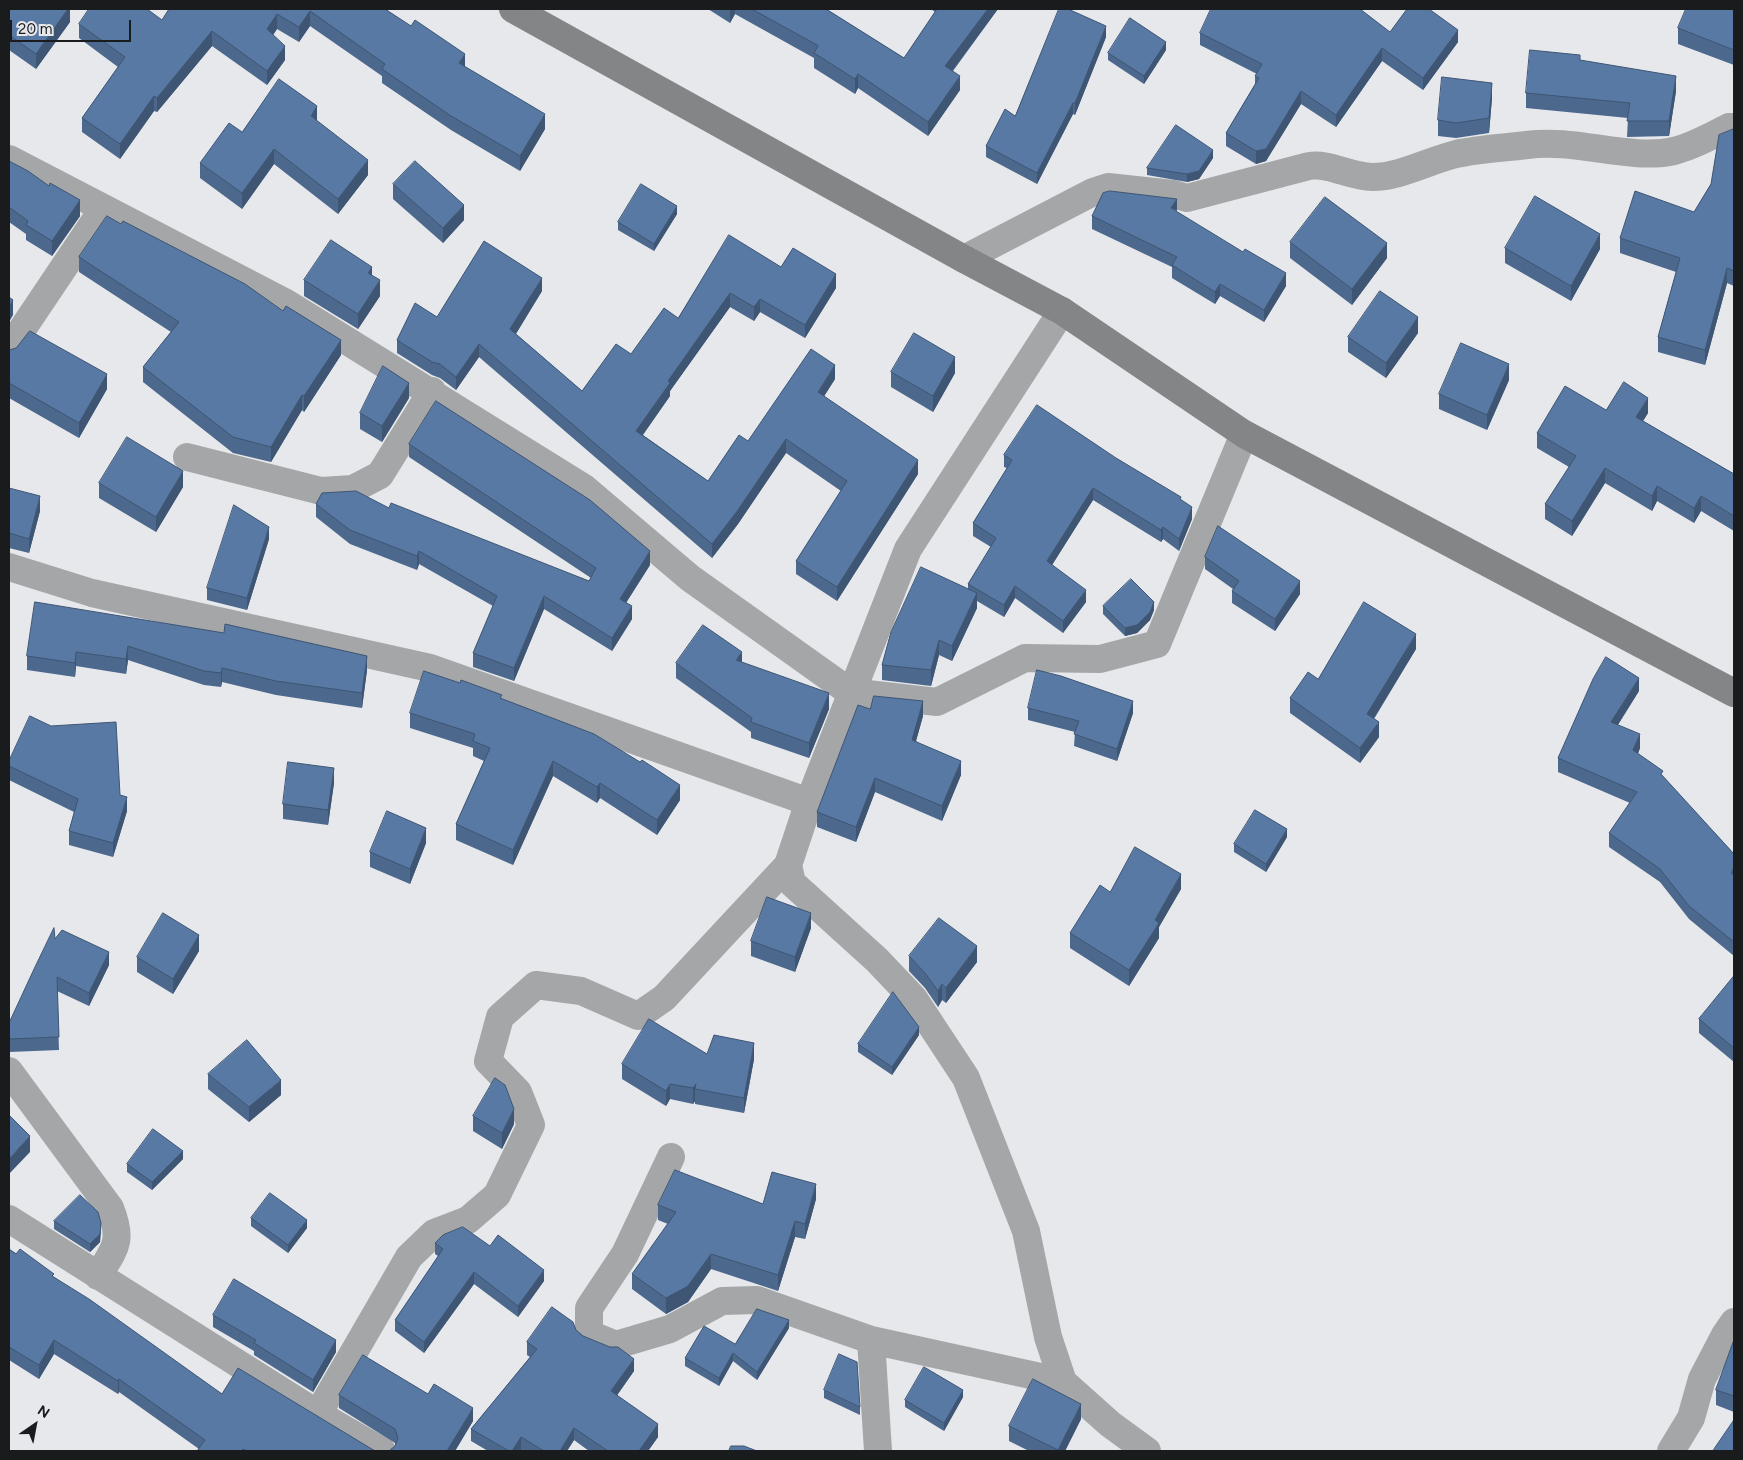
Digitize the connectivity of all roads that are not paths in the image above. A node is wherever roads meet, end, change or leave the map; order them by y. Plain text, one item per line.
1 (513, 9) edge
2 (1734, 127) edge
3 (9, 159) edge
4 (103, 209) junction
5 (964, 259) junction
6 (1062, 311) junction
7 (9, 349) edge
8 (432, 391) junction
9 (1244, 434) junction
10 (187, 457) dead end
11 (9, 567) edge
12 (850, 692) junction
13 (1734, 693) edge
14 (808, 802) junction
15 (788, 865) junction
16 (9, 1071) edge
17 (671, 1157) dead end
18 (9, 1220) edge
19 (98, 1276) junction
20 (1734, 1322) edge
21 (871, 1340) junction
22 (1062, 1382) junction
23 (318, 1414) junction
24 (382, 1451) edge
25 (878, 1451) edge
26 (1147, 1451) edge
27 (1671, 1451) edge

1 - 5 street
2 - 5 street
3 - 4 street
4 - 7 street
4 - 8 street
5 - 6 street
6 - 9 street
6 - 12 street
8 - 10 street
8 - 12 street
9 - 12 street
9 - 13 street
11 - 14 street
12 - 14 street
14 - 15 street
15 - 22 street
15 - 23 street
16 - 19 street
17 - 21 street
18 - 19 street
19 - 23 street
20 - 27 street
21 - 22 street
21 - 25 street
22 - 26 street
23 - 24 street

